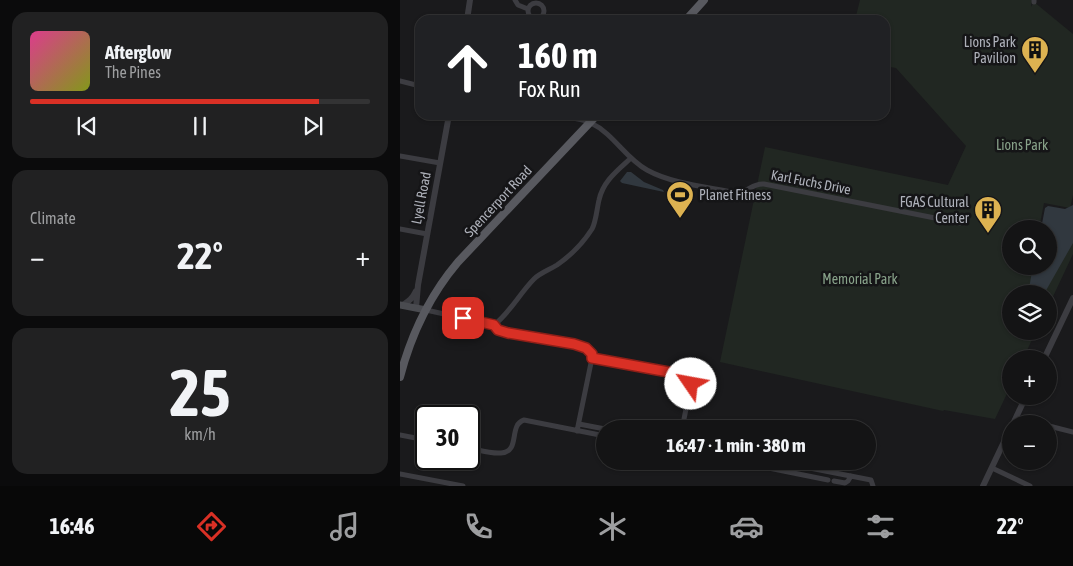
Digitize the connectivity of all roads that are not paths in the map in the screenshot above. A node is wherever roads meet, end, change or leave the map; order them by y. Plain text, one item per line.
1 (470, 0) edge
2 (515, 0) edge
3 (704, 0) edge
4 (528, 8) dead end
5 (468, 15) edge
6 (690, 15) edge
7 (400, 80) edge
8 (415, 84) edge
9 (448, 120) edge
10 (579, 120) edge
11 (590, 122) junction
12 (400, 156) edge
13 (631, 158) junction
14 (440, 163) junction
15 (960, 223) dead end
16 (400, 228) edge
17 (427, 234) junction
18 (418, 285) junction
19 (1073, 298) edge
20 (401, 305) edge
21 (416, 308) junction
22 (426, 310) junction
23 (494, 325) junction
24 (1048, 350) edge
25 (592, 358) junction
26 (400, 377) edge
27 (684, 420) edge
28 (579, 424) junction
29 (596, 427) edge
30 (1057, 428) edge
31 (577, 431) junction
32 (1073, 432) edge
33 (596, 434) edge
34 (400, 435) edge
35 (415, 438) edge
36 (1002, 447) edge
37 (480, 450) edge
38 (992, 468) junction
39 (779, 470) edge
40 (820, 470) edge
41 (400, 474) edge
42 (851, 476) junction
43 (828, 480) dead end
44 (834, 481) dead end
45 (462, 486) edge
46 (873, 486) edge
47 (983, 486) edge
48 (1030, 486) edge

1 - 5 street
2 - 4 street
3 - 6 main road
7 - 8 street
9 - 14 street, Lyell Road
10 - 11 street
11 - 13 street, Karl Fuchs Drive
11 - 22 main road, Spencerport Road
12 - 14 street
13 - 15 street, Karl Fuchs Drive
13 - 23 street
14 - 17 street, Lyell Road
16 - 17 street
17 - 18 street, Lyell Road
18 - 20 street, Lyell Road
18 - 21 street, Lyell Road
19 - 24 street
20 - 21 main road
21 - 22 main road
22 - 23 street
22 - 26 main road, Spencerport Road
23 - 25 street
25 - 27 street
25 - 28 street
28 - 29 street
28 - 31 street
30 - 32 street
31 - 33 street
31 - 37 street
34 - 35 street
36 - 38 street
38 - 47 street
38 - 48 street
39 - 43 street
40 - 42 street
41 - 45 street
42 - 44 street
42 - 46 street

